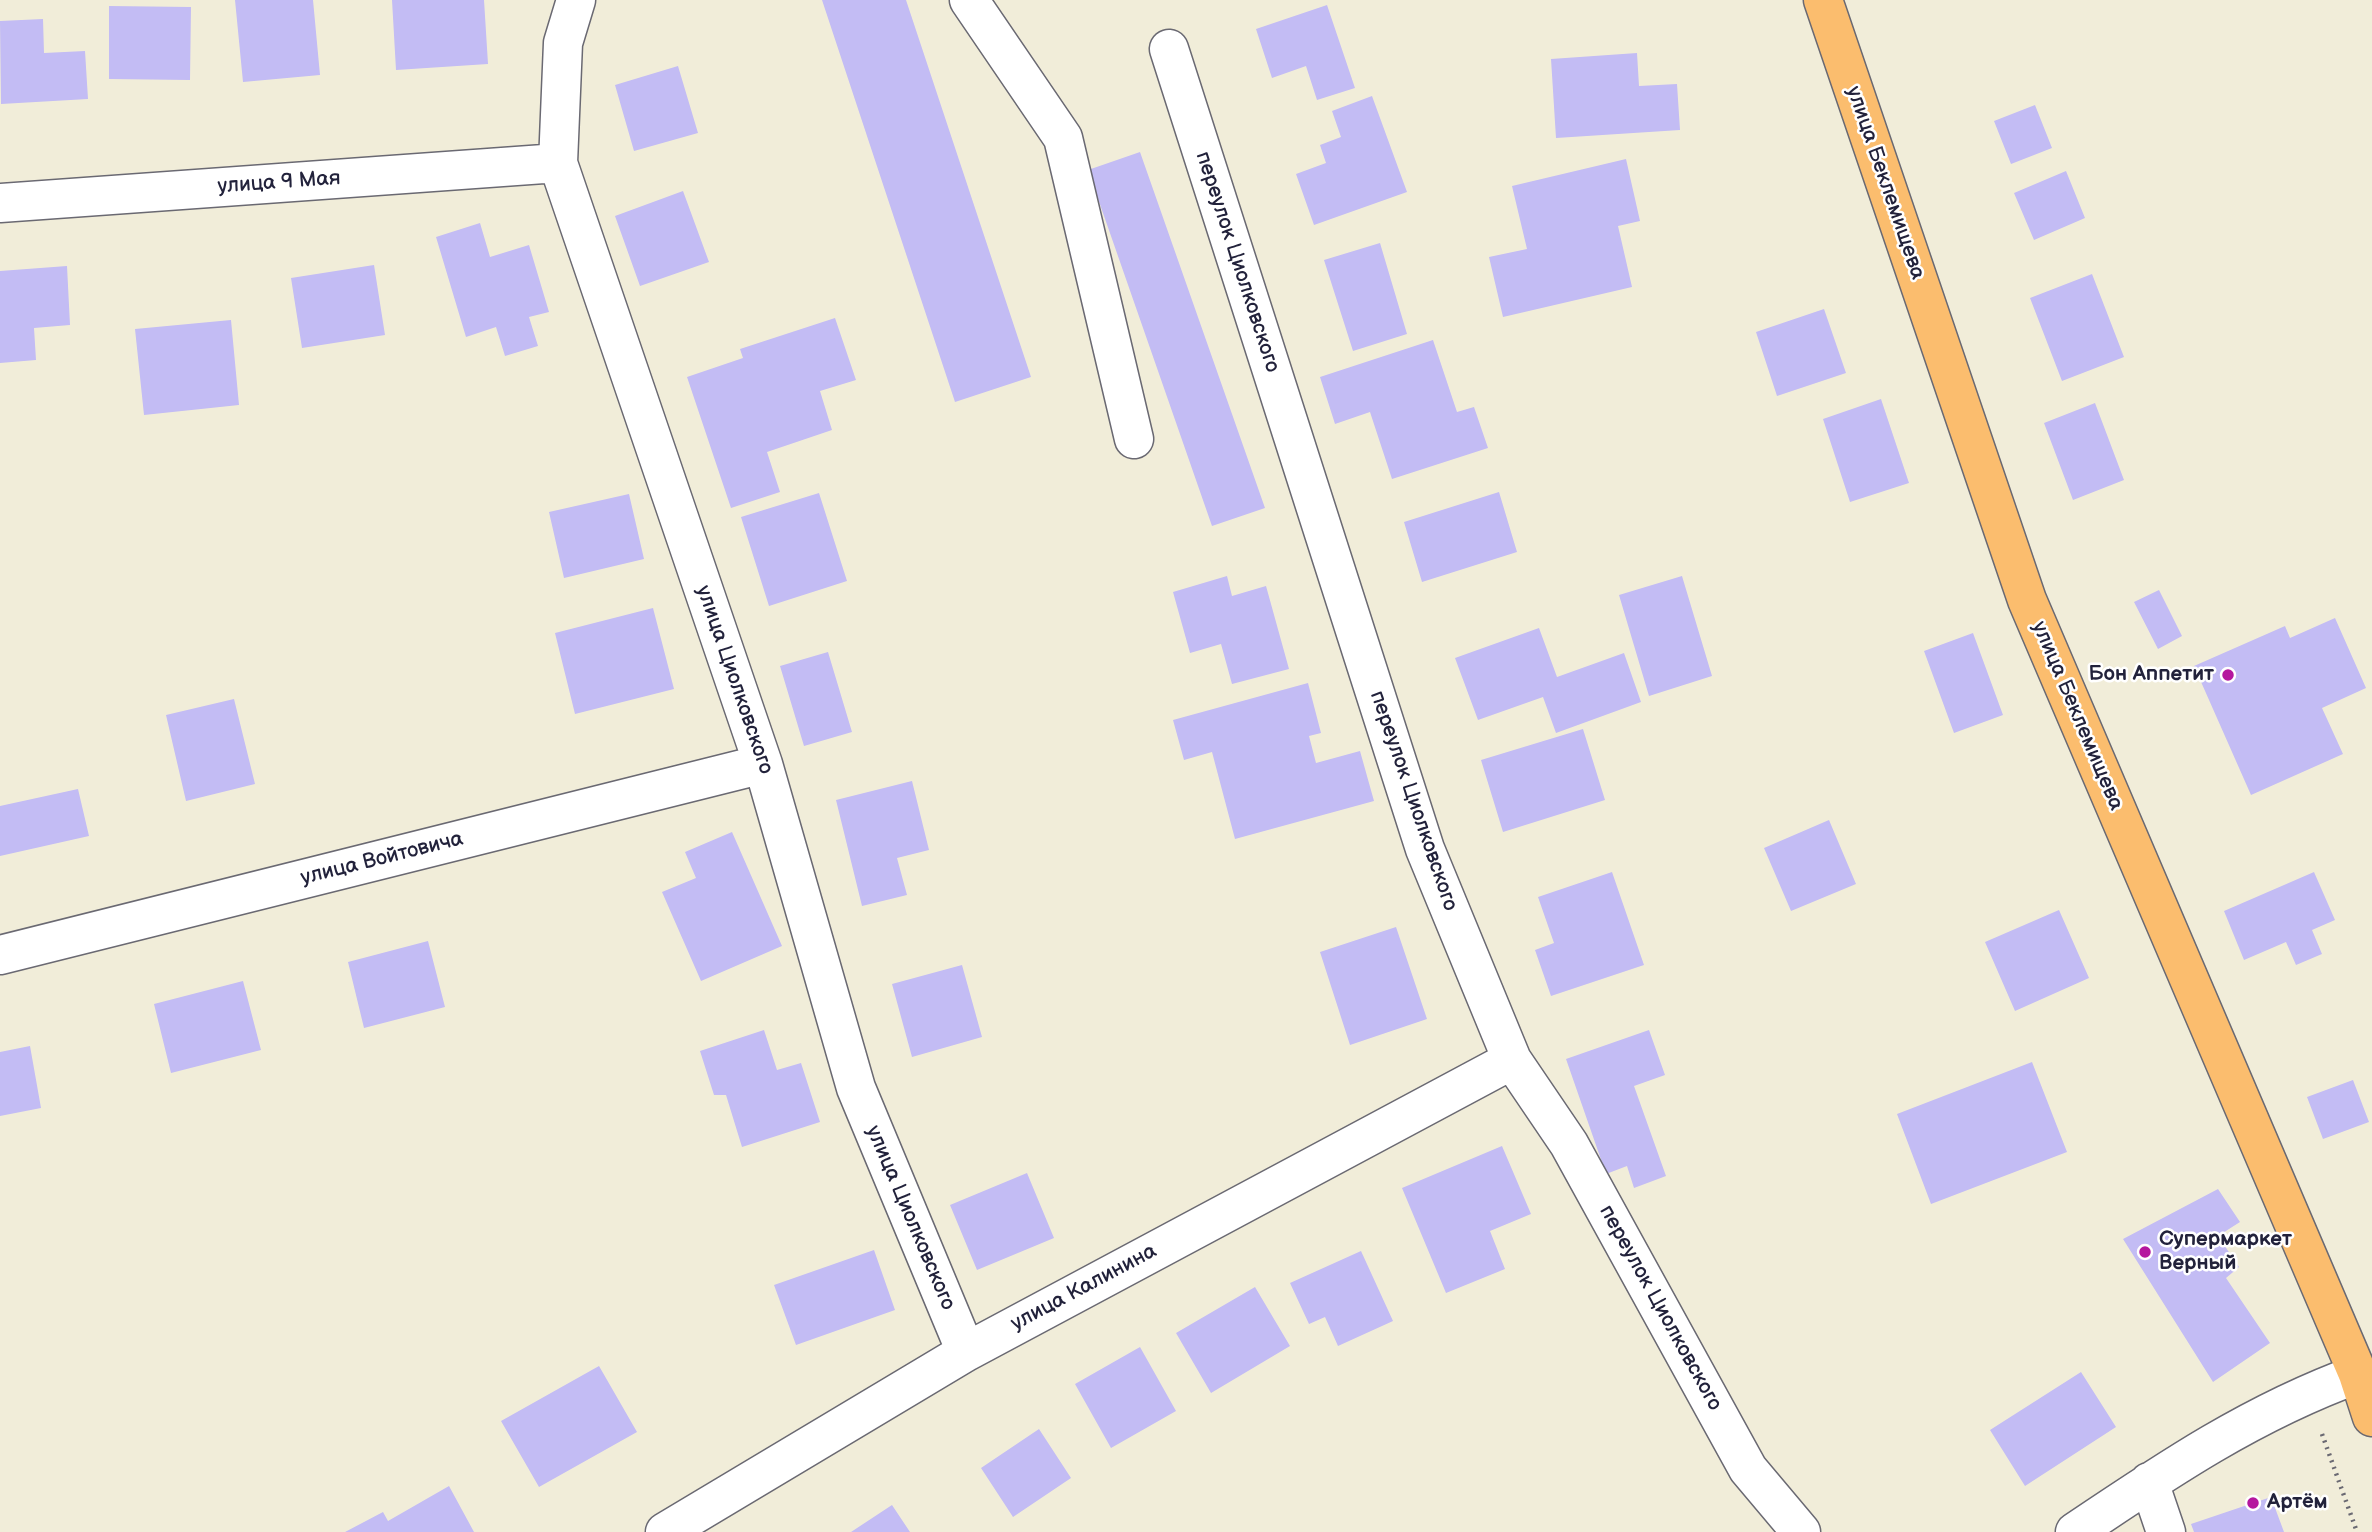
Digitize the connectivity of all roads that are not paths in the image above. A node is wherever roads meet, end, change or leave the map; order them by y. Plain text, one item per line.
1 (576, 0) edge
2 (969, 0) edge
3 (1823, 0) edge
4 (1169, 49) dead end
5 (558, 163) junction
6 (0, 203) edge
7 (1134, 439) dead end
8 (763, 764) junction
9 (0, 955) edge
10 (1512, 1060) junction
11 (966, 1352) junction
12 (2368, 1400) edge
13 (2149, 1482) junction
14 (665, 1532) edge
15 (1801, 1532) edge
16 (2075, 1532) edge
17 (2166, 1532) edge

1 - 5 street, улица Циолковского
2 - 7 street
3 - 12 main road, улица Беклемищева
4 - 10 street, переулок Циолковского
5 - 6 street, улица 9 Мая
5 - 8 street, улица Циолковского
8 - 9 street, улица Войтовича
8 - 11 street, улица Циолковского
10 - 11 street, улица Калинина
10 - 15 street, переулок Циолковского
11 - 14 street, улица Калинина
12 - 13 street
13 - 16 street
13 - 17 street

